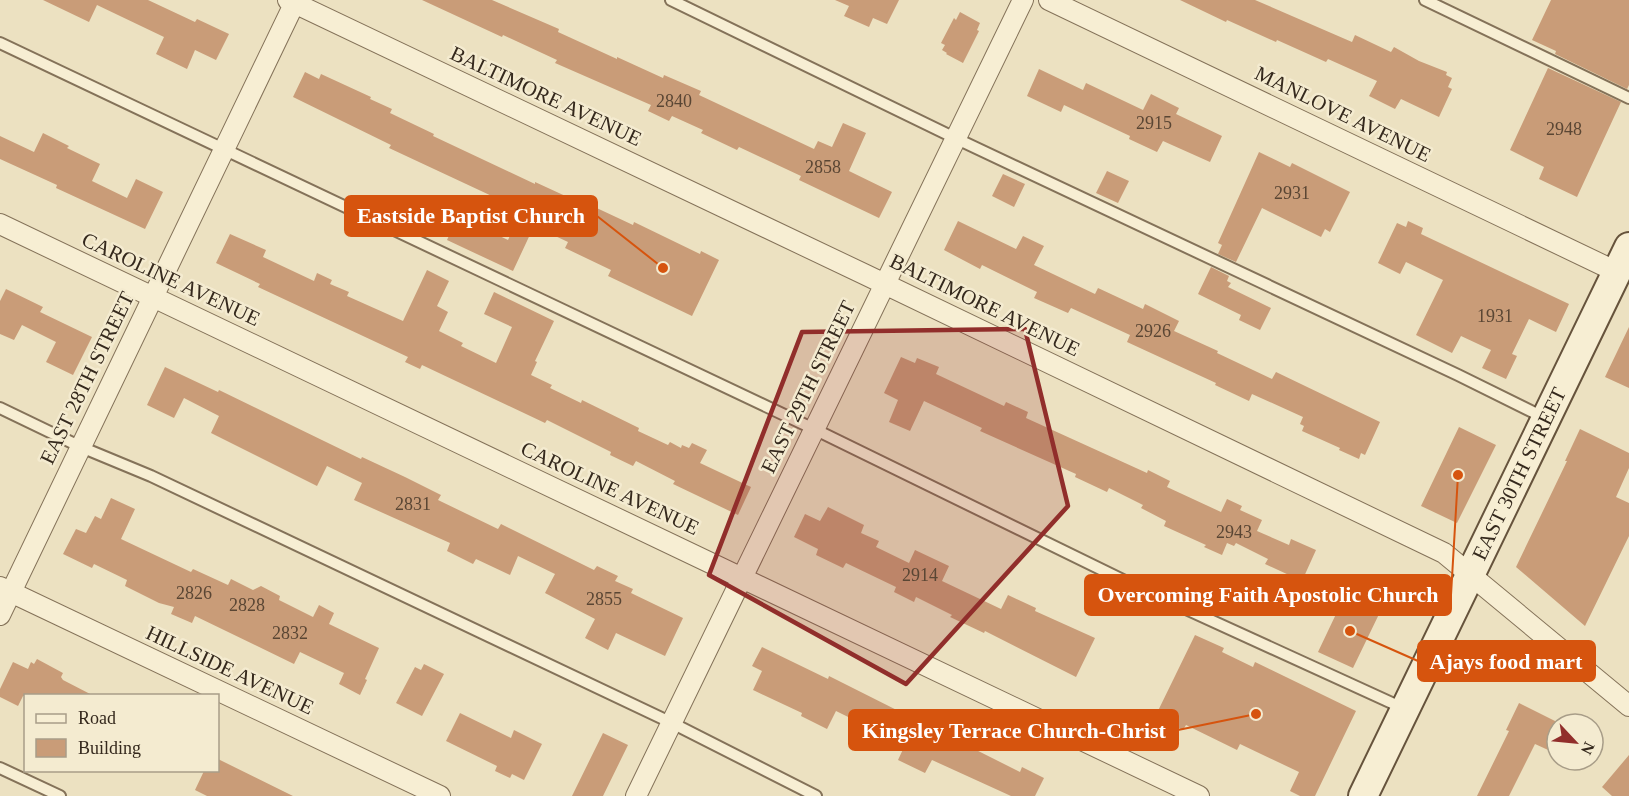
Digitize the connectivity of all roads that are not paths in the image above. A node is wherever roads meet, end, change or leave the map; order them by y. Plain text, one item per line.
1 (671, 0) edge
2 (1023, 0) edge
3 (1049, 0) edge
4 (1425, 0) edge
5 (293, 1) edge
6 (0, 43) edge
7 (1629, 98) edge
8 (955, 138) junction
9 (223, 150) junction
10 (0, 224) edge
11 (1623, 259) edge
12 (884, 284) junction
13 (152, 297) junction
14 (0, 408) edge
15 (1546, 419) junction
16 (814, 429) junction
17 (81, 447) junction
18 (1471, 575) junction
19 (742, 578) junction
20 (5, 589) edge
21 (0, 615) edge
22 (1629, 706) edge
23 (1405, 710) junction
24 (672, 723) junction
25 (0, 768) edge
26 (60, 796) edge
27 (440, 796) edge
28 (636, 796) edge
29 (816, 796) edge
30 (1199, 796) edge
31 (1363, 796) edge

1 - 8 lane
2 - 8 street, EAST 29TH STREET
3 - 11 street, MANLOVE AVENUE
4 - 7 lane
5 - 9 street, EAST 28TH STREET
5 - 12 street, BALTIMORE AVENUE
6 - 9 lane
8 - 12 street, EAST 29TH STREET
8 - 15 lane
9 - 13 street, EAST 28TH STREET
9 - 16 lane
10 - 13 street, CAROLINE AVENUE
11 - 15 main road, EAST 30TH STREET
12 - 16 street, EAST 29TH STREET
12 - 18 street, BALTIMORE AVENUE
13 - 17 street, EAST 28TH STREET
13 - 19 street, CAROLINE AVENUE
14 - 17 lane
15 - 18 main road, EAST 30TH STREET
16 - 19 street, EAST 29TH STREET
16 - 23 lane
17 - 20 street, EAST 28TH STREET
17 - 24 lane
18 - 22 street, BALTIMORE AVENUE
18 - 23 main road, EAST 30TH STREET
19 - 24 street, EAST 29TH STREET
19 - 30 street, CAROLINE AVENUE
20 - 21 street, EAST 28TH STREET
20 - 27 street, HILLSIDE AVENUE
23 - 31 main road, EAST 30TH STREET
24 - 28 street, EAST 29TH STREET
24 - 29 lane
25 - 26 lane

